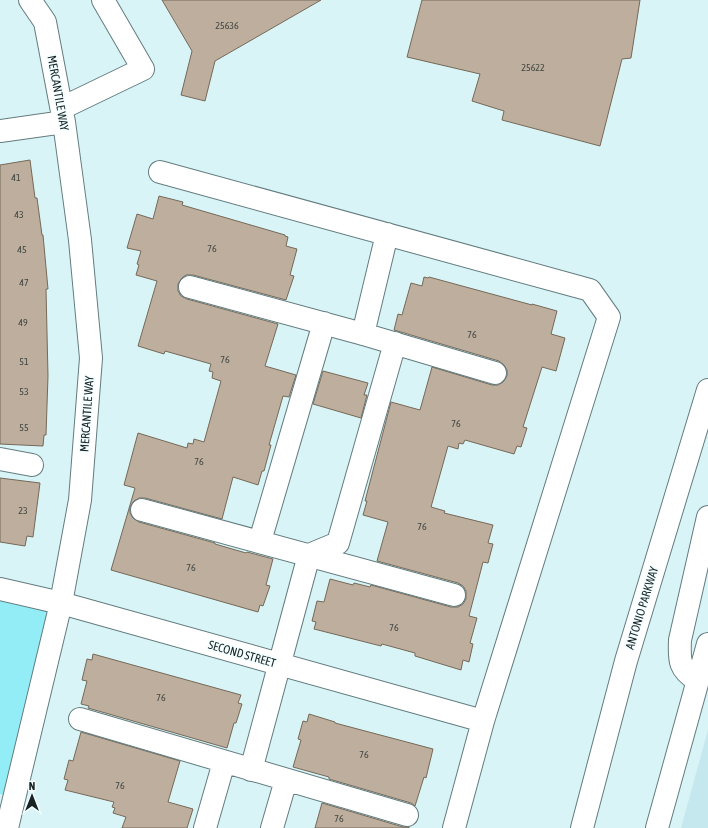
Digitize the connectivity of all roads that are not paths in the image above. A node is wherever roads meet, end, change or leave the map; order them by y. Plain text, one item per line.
1 (30, 0) edge
2 (104, 0) edge
3 (63, 115) junction
4 (0, 131) edge
5 (160, 172) dead end
6 (387, 234) junction
7 (190, 287) dead end
8 (324, 324) junction
9 (362, 334) junction
10 (395, 343) junction
11 (495, 374) dead end
12 (708, 390) edge
13 (0, 459) edge
14 (32, 465) dead end
15 (142, 510) dead end
16 (708, 517) edge
17 (260, 541) junction
18 (309, 555) junction
19 (0, 589) edge
20 (454, 595) dead end
21 (61, 603) junction
22 (708, 644) edge
23 (280, 665) junction
24 (703, 682) edge
25 (80, 719) dead end
26 (483, 721) junction
27 (224, 762) junction
28 (251, 770) junction
29 (286, 780) junction
30 (6, 803) edge
31 (407, 815) dead end
32 (7, 828) edge
33 (205, 828) edge
34 (272, 828) edge
35 (454, 828) edge
36 (582, 828) edge
37 (657, 828) edge

1 - 3 street, MERCANTILE WAY
2 - 3 street
3 - 4 street
3 - 21 street, MERCANTILE WAY
5 - 6 street
6 - 9 street
6 - 26 street
7 - 8 street
8 - 9 street
8 - 17 street
9 - 10 street
10 - 11 street
10 - 18 street
12 - 36 street, ANTONIO PARKWAY
13 - 14 street
15 - 17 street
16 - 24 street
17 - 18 street
18 - 20 street
18 - 23 street
19 - 21 street, SECOND STREET
21 - 23 street, SECOND STREET
21 - 30 street, MERCANTILE WAY
22 - 24 street
23 - 26 street, SECOND STREET
23 - 28 street
24 - 37 street
25 - 27 street
26 - 35 street
27 - 28 street
27 - 33 street
28 - 29 street
29 - 31 street
29 - 34 street
30 - 32 street, MERCANTILE WAY

